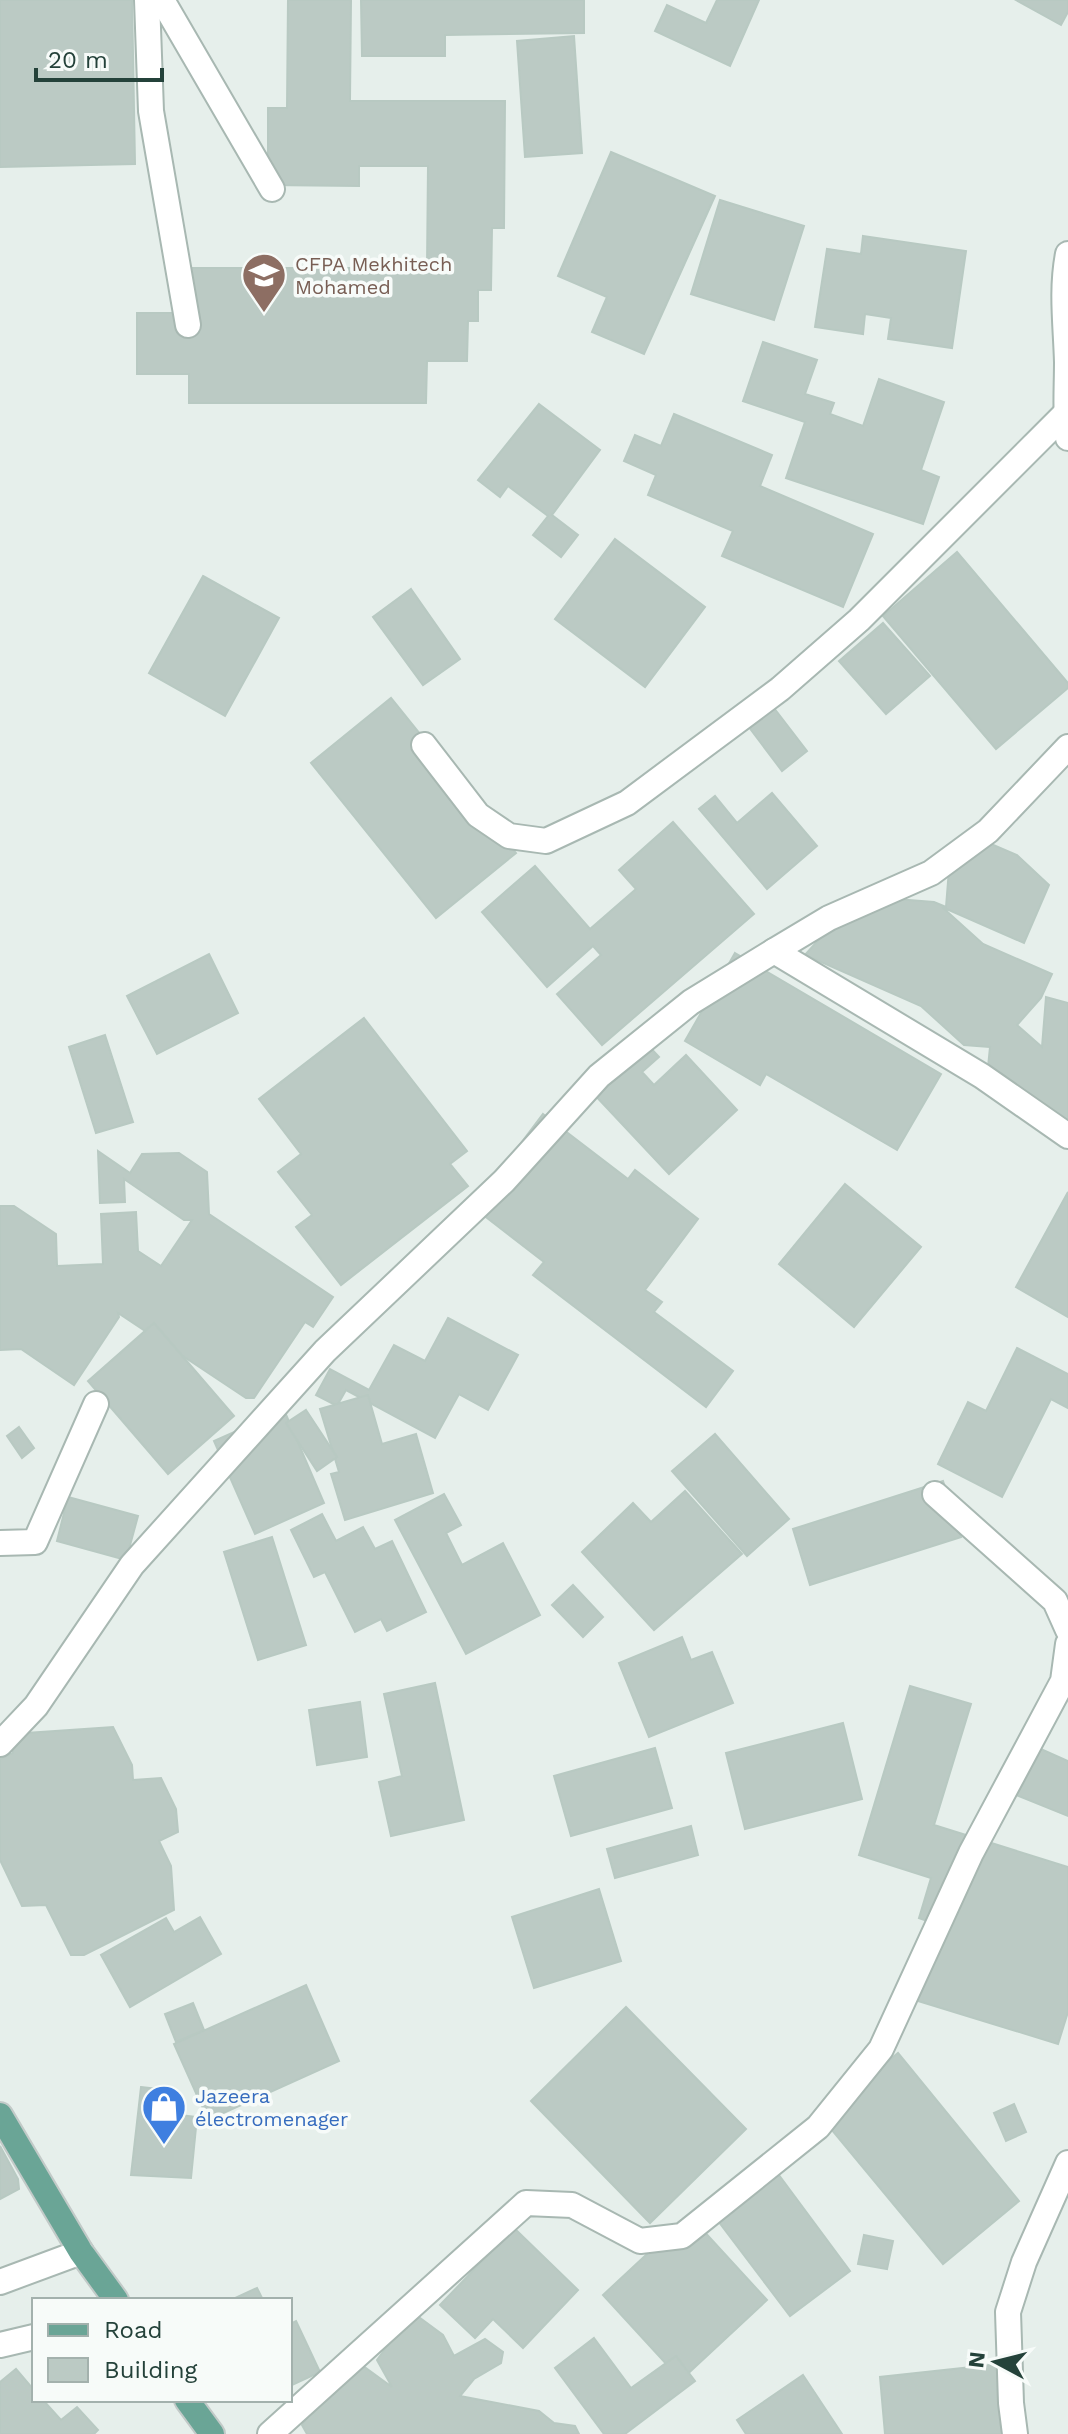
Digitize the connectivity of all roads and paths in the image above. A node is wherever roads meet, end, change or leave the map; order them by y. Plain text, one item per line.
1 (147, 0) edge
2 (162, 0) edge
3 (272, 189) dead end
4 (1068, 254) edge
5 (188, 325) dead end
6 (1067, 426) edge
7 (424, 745) dead end
8 (1068, 747) edge
9 (774, 951) junction
10 (1068, 1136) edge
11 (96, 1404) dead end
12 (935, 1494) dead end
13 (0, 1543) edge
14 (1068, 1630) edge
15 (1068, 1644) edge
16 (0, 1744) edge
17 (0, 2115) edge
18 (1068, 2163) edge
19 (81, 2252) junction
20 (0, 2282) edge
21 (115, 2298) edge
22 (32, 2337) edge
23 (0, 2345) edge
24 (188, 2402) edge
25 (212, 2434) edge
26 (270, 2434) edge
27 (1015, 2434) edge

1 - 5 street
2 - 3 street
4 - 6 street
6 - 7 street
8 - 9 street
9 - 10 street
9 - 16 street
11 - 13 street
12 - 14 street
15 - 26 street
17 - 19 main road
18 - 27 street
19 - 20 street
19 - 21 main road
22 - 23 street
24 - 25 main road

